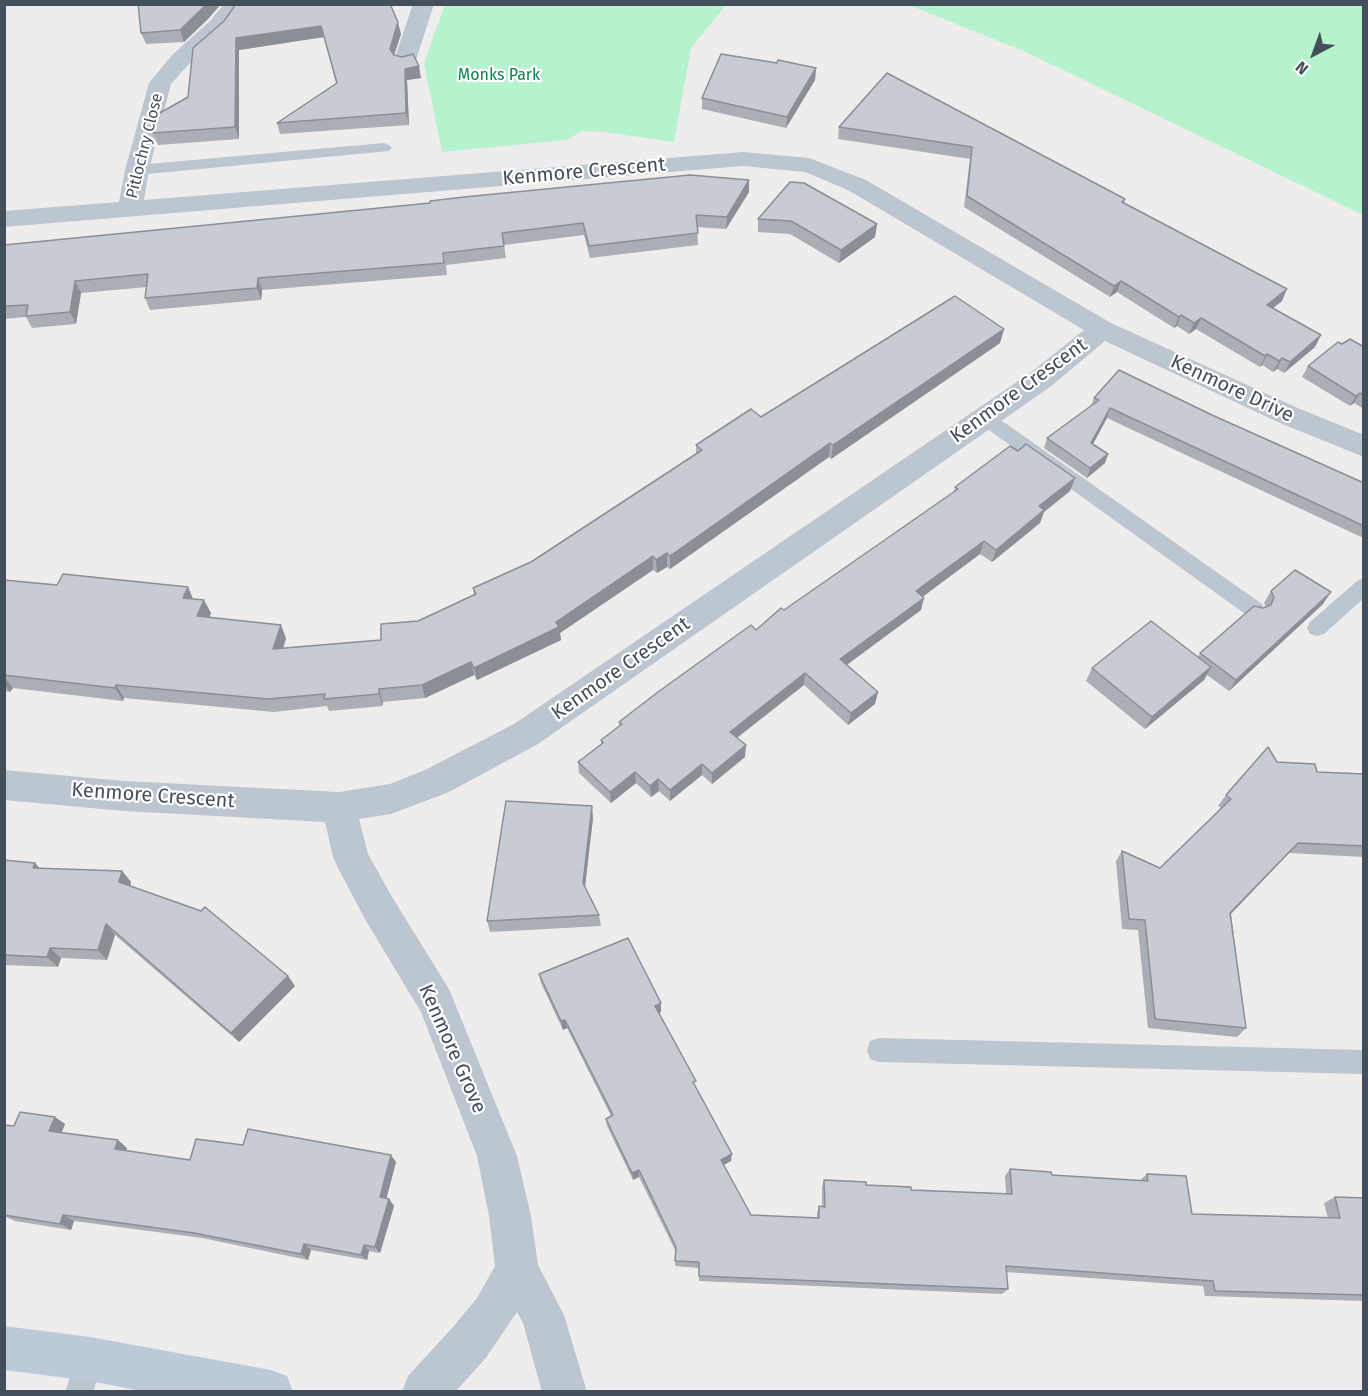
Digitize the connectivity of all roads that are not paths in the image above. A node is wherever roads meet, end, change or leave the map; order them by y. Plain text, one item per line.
1 (236, 4) edge
2 (424, 4) edge
3 (405, 60) edge
4 (384, 148) dead end
5 (137, 170) junction
6 (130, 209) junction
7 (4, 219) edge
8 (1102, 329) junction
9 (985, 417) junction
10 (1364, 447) edge
11 (1364, 586) edge
12 (1255, 610) edge
13 (1317, 628) dead end
14 (4, 785) edge
15 (339, 807) junction
16 (879, 1050) dead end
17 (1364, 1062) edge
18 (517, 1270) junction
19 (4, 1348) edge
20 (85, 1376) edge
21 (271, 1392) edge
22 (423, 1392) edge
23 (565, 1392) edge

1 - 5 street, Pitlochry Close
2 - 3 street
4 - 5 lane
5 - 6 street, Pitlochry Close
6 - 7 street, Kenmore Crescent
6 - 8 street, Kenmore Crescent
8 - 9 street, Kenmore Crescent
8 - 10 street, Kenmore Drive
9 - 12 lane
9 - 15 street, Kenmore Crescent
11 - 13 lane
14 - 15 street, Kenmore Crescent
15 - 18 street, Kenmore Grove
16 - 17 lane
18 - 22 street
18 - 23 street, Kenmore Grove
19 - 20 main road
20 - 21 main road

